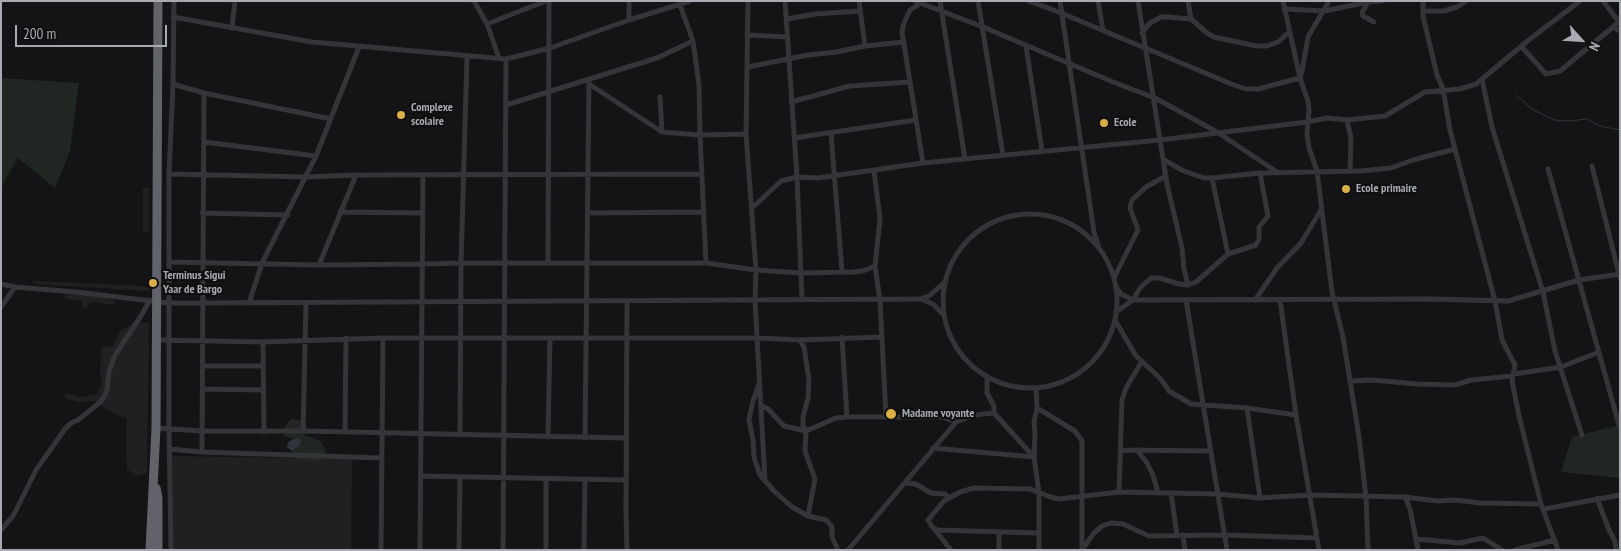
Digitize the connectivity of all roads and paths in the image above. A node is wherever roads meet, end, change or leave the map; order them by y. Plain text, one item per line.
1 (158, 1) edge
2 (174, 1) edge
3 (235, 1) edge
4 (474, 1) edge
5 (548, 1) edge
6 (629, 1) edge
7 (690, 1) edge
8 (748, 1) edge
9 (785, 1) edge
10 (859, 1) edge
11 (940, 1) edge
12 (978, 1) edge
13 (1029, 1) edge
14 (1060, 1) edge
15 (1098, 1) edge
16 (1138, 1) edge
17 (1188, 1) edge
18 (1283, 1) edge
19 (1329, 1) edge
20 (1382, 1) edge
21 (1423, 1) edge
22 (1466, 1) edge
23 (1580, 1) edge
24 (1602, 1) edge
25 (918, 2) edge
26 (1368, 2) edge
27 (534, 3) edge
28 (680, 5) junction
29 (1284, 9) junction
30 (941, 10) junction
31 (1325, 10) junction
32 (860, 11) junction
33 (1423, 11) junction
34 (1061, 13) junction
35 (174, 17) junction
36 (1191, 18) junction
37 (786, 19) junction
38 (629, 20) junction
39 (1374, 22) dead end
40 (487, 24) junction
41 (983, 27) junction
42 (1613, 27) junction
43 (232, 28) junction
44 (1103, 30) junction
45 (1620, 31) edge
46 (1289, 32) junction
47 (1142, 33) junction
48 (747, 35) junction
49 (788, 37) junction
50 (693, 41) junction
51 (904, 42) junction
52 (865, 46) junction
53 (1026, 46) junction
54 (1521, 46) junction
55 (359, 47) junction
56 (550, 48) junction
57 (1146, 48) junction
58 (467, 56) junction
59 (499, 58) junction
60 (790, 58) junction
61 (506, 59) junction
62 (1070, 64) junction
63 (748, 66) junction
64 (1300, 78) junction
65 (1482, 79) junction
66 (589, 81) junction
67 (910, 82) junction
68 (174, 84) junction
69 (1443, 89) junction
70 (548, 92) junction
71 (204, 93) junction
72 (660, 97) dead end
73 (1155, 98) junction
74 (791, 102) junction
75 (506, 105) junction
76 (331, 119) junction
77 (916, 120) junction
78 (1348, 120) junction
79 (1308, 122) junction
80 (662, 132) junction
81 (1217, 132) junction
82 (700, 134) junction
83 (746, 134) junction
84 (831, 134) junction
85 (794, 138) junction
86 (1160, 140) junction
87 (204, 142) junction
88 (1082, 147) junction
89 (1455, 149) junction
90 (1042, 151) junction
91 (1003, 155) junction
92 (316, 156) junction
93 (965, 159) junction
94 (1164, 160) junction
95 (923, 163) junction
96 (1592, 166) dead end
97 (1548, 169) dead end
98 (1350, 170) junction
99 (874, 171) junction
100 (1317, 171) junction
101 (1277, 172) junction
102 (1260, 173) junction
103 (169, 174) junction
104 (204, 174) junction
105 (505, 174) junction
106 (548, 174) junction
107 (588, 174) junction
108 (702, 174) junction
109 (356, 175) junction
110 (464, 175) junction
111 (423, 176) junction
112 (834, 176) junction
113 (1166, 176) junction
114 (306, 177) junction
115 (797, 178) junction
116 (1212, 178) junction
117 (752, 208) junction
118 (1321, 209) junction
119 (340, 212) junction
120 (588, 212) junction
121 (704, 212) junction
122 (202, 213) junction
123 (423, 213) junction
124 (288, 215) junction
125 (1099, 248) junction
126 (1228, 254) junction
127 (169, 262) junction
128 (202, 262) junction
129 (461, 262) junction
130 (504, 263) junction
131 (548, 263) junction
132 (587, 263) junction
133 (706, 263) junction
134 (262, 264) junction
135 (423, 264) junction
136 (319, 265) junction
137 (875, 266) junction
138 (756, 270) junction
139 (842, 271) junction
140 (801, 273) junction
141 (1619, 276) edge
142 (1114, 278) junction
143 (1579, 280) junction
144 (946, 282) junction
145 (1, 284) edge
146 (1188, 285) junction
147 (1116, 286) junction
148 (15, 288) junction
149 (1543, 292) junction
150 (920, 299) junction
151 (755, 300) junction
152 (802, 300) junction
153 (880, 300) junction
154 (1133, 300) junction
155 (1186, 300) junction
156 (1255, 300) junction
157 (1280, 300) junction
158 (1335, 300) junction
159 (153, 301) junction
160 (422, 301) junction
161 (461, 301) junction
162 (504, 301) junction
163 (587, 301) junction
164 (627, 301) junction
165 (1495, 301) junction
166 (168, 302) junction
167 (306, 302) junction
168 (249, 303) junction
169 (202, 304) junction
170 (1, 307) edge
171 (1116, 312) junction
172 (945, 315) junction
173 (1115, 320) junction
174 (842, 337) junction
175 (882, 337) junction
176 (346, 338) junction
177 (384, 338) junction
178 (422, 338) junction
179 (461, 338) junction
180 (504, 338) junction
181 (550, 338) junction
182 (586, 338) junction
183 (626, 338) junction
184 (757, 338) junction
185 (169, 339) junction
186 (157, 340) junction
187 (304, 340) junction
188 (800, 340) junction
189 (203, 341) junction
190 (263, 342) junction
191 (1599, 352) junction
192 (1142, 361) junction
193 (203, 366) junction
194 (263, 366) junction
195 (1561, 367) junction
196 (1513, 375) junction
197 (987, 376) junction
198 (1351, 380) junction
199 (760, 382) junction
200 (1036, 388) junction
201 (203, 389) junction
202 (263, 390) junction
203 (762, 406) junction
204 (1204, 406) junction
205 (1037, 408) junction
206 (1248, 408) junction
207 (994, 413) junction
208 (1296, 415) junction
209 (847, 417) junction
210 (886, 417) junction
211 (956, 422) junction
212 (1619, 425) edge
213 (156, 428) junction
214 (169, 429) junction
215 (202, 431) junction
216 (303, 431) junction
217 (806, 431) junction
218 (264, 432) junction
219 (345, 432) junction
220 (382, 433) junction
221 (421, 434) junction
222 (460, 435) junction
223 (1582, 435) dead end
224 (503, 436) junction
225 (548, 437) junction
226 (585, 438) junction
227 (626, 438) junction
228 (933, 448) junction
229 (169, 449) junction
230 (1121, 450) junction
231 (1137, 450) junction
232 (1211, 451) junction
233 (202, 452) junction
234 (1034, 457) junction
235 (382, 458) junction
236 (421, 476) junction
237 (460, 477) junction
238 (503, 478) junction
239 (546, 478) junction
240 (585, 479) junction
241 (626, 480) junction
242 (765, 481) junction
243 (154, 483) junction
244 (906, 483) junction
245 (1119, 492) junction
246 (1158, 492) junction
247 (1039, 493) junction
248 (1171, 493) junction
249 (1218, 494) junction
250 (1310, 495) junction
251 (1620, 495) edge
252 (1081, 496) junction
253 (1366, 497) junction
254 (1404, 497) junction
255 (949, 498) junction
256 (1260, 498) junction
257 (1598, 498) junction
258 (1543, 506) junction
259 (808, 516) junction
260 (1, 530) edge
261 (935, 530) junction
262 (999, 532) junction
263 (1039, 533) junction
264 (1180, 535) junction
265 (1225, 535) junction
266 (1317, 538) junction
267 (1416, 539) junction
268 (1555, 540) junction
269 (171, 549) edge
270 (150, 550) edge
271 (158, 550) edge
272 (381, 550) edge
273 (420, 550) edge
274 (459, 550) edge
275 (503, 550) edge
276 (546, 550) edge
277 (584, 550) edge
278 (627, 550) edge
279 (838, 550) edge
280 (848, 550) edge
281 (951, 550) edge
282 (999, 550) edge
283 (1039, 550) edge
284 (1082, 550) edge
285 (1185, 550) edge
286 (1227, 550) edge
287 (1319, 550) edge
288 (1368, 550) edge
289 (1418, 550) edge
290 (1502, 550) edge
291 (1515, 550) edge
292 (1558, 550) edge
293 (1616, 550) edge

1 - 159 highway
2 - 35 street
3 - 43 street
4 - 40 street
5 - 27 street
5 - 56 street
6 - 38 street
7 - 28 street
8 - 48 street
9 - 37 street
10 - 32 street
11 - 30 street
12 - 41 street
13 - 34 street
14 - 34 street
15 - 44 street
16 - 47 street
17 - 36 street
18 - 29 street
19 - 31 street
20 - 26 street
21 - 33 street
22 - 33 street
23 - 54 street
24 - 42 street
25 - 30 street
25 - 51 street
26 - 31 street
26 - 39 street
27 - 40 street
28 - 38 street
28 - 50 street
29 - 31 street
29 - 46 street
30 - 41 street
30 - 93 street
31 - 64 street
32 - 37 street
32 - 52 street
33 - 69 street
34 - 44 street
34 - 62 street
35 - 43 street
35 - 68 street
36 - 46 street
36 - 47 street
37 - 49 street
38 - 56 street
40 - 59 street
41 - 53 street
41 - 91 street
42 - 45 street
42 - 54 street
43 - 55 street
44 - 57 street
46 - 64 street
47 - 57 street
48 - 49 street
48 - 63 street
49 - 60 street
50 - 66 street
50 - 82 street
51 - 52 street
51 - 67 street
52 - 60 street
53 - 62 street
53 - 90 street
54 - 65 street
55 - 58 street
55 - 76 street
56 - 61 street
56 - 70 street
57 - 64 street
57 - 73 street
58 - 59 street
58 - 110 street
59 - 61 street
60 - 63 street
60 - 74 street
61 - 75 street
62 - 73 street
62 - 88 street
63 - 83 street
64 - 79 street
65 - 69 street
65 - 149 street
66 - 70 street
66 - 80 street
66 - 107 street
67 - 74 street
67 - 77 street
68 - 71 street
68 - 103 street
69 - 78 street
69 - 89 street
70 - 75 street
70 - 106 street
71 - 76 street
71 - 87 street
72 - 80 street
73 - 81 street
73 - 86 street
74 - 85 street
75 - 105 street
76 - 92 street
77 - 84 street
77 - 95 street
78 - 79 street
78 - 98 street
79 - 81 street
79 - 100 street
80 - 82 street
81 - 86 street
81 - 101 street
82 - 83 street
82 - 108 street
83 - 117 street
84 - 85 street
84 - 112 street
85 - 115 street
86 - 88 street
86 - 94 street
87 - 92 street
87 - 104 street
88 - 90 street
88 - 125 street
89 - 98 street
89 - 165 street
90 - 91 street
91 - 93 street
92 - 114 street
93 - 95 street
94 - 113 street
94 - 116 street
95 - 99 street
96 - 141 street
97 - 143 street
98 - 100 street
99 - 112 street
99 - 137 street
100 - 101 street
100 - 118 street
101 - 102 street
102 - 116 street
102 - 126 street
103 - 104 street
103 - 127 street
104 - 114 street
104 - 122 street
105 - 106 street
105 - 110 street
105 - 130 street
106 - 107 street
106 - 131 street
107 - 108 street
107 - 120 street
108 - 121 street
109 - 111 street
109 - 114 street
109 - 119 street
110 - 111 street
110 - 129 street
111 - 123 street
112 - 115 street
112 - 139 street
113 - 142 street
113 - 146 street
114 - 124 street
115 - 117 street
115 - 140 street
116 - 126 street
117 - 138 street
118 - 156 street
118 - 158 street
119 - 123 street
119 - 136 street
120 - 121 street
120 - 132 street
121 - 133 street
122 - 124 street
122 - 128 street
123 - 135 street
124 - 134 street
125 - 142 street
125 - 144 street
126 - 146 street
127 - 128 street
127 - 166 street
128 - 134 street
128 - 169 street
129 - 130 street
129 - 135 street
129 - 161 street
130 - 131 street
130 - 162 street
131 - 132 street
132 - 133 street
132 - 163 street
133 - 138 street
134 - 136 street
134 - 168 street
135 - 136 street
135 - 160 street
137 - 139 street
137 - 153 street
138 - 140 street
138 - 151 street
139 - 140 street
140 - 152 street
141 - 143 street
142 - 147 street
143 - 149 street
143 - 191 street
144 - 150 street
144 - 172 street
145 - 148 street
146 - 154 street
147 - 154 street
147 - 171 street
148 - 159 street
148 - 170 street
149 - 165 street
149 - 195 street
150 - 153 street
150 - 172 street
151 - 152 street
151 - 164 street
151 - 184 street
152 - 153 street
153 - 175 street
154 - 155 street
154 - 171 street
155 - 156 street
155 - 204 street
156 - 157 street
157 - 158 street
157 - 208 street
158 - 165 street
158 - 198 street
159 - 166 street
159 - 186 highway
159 - 260 street
160 - 161 street
160 - 167 street
160 - 178 street
161 - 162 street
161 - 179 street
162 - 163 street
162 - 180 street
163 - 164 street
163 - 182 street
164 - 183 street
165 - 196 street
166 - 169 street
166 - 185 street
167 - 168 street
167 - 187 street
168 - 169 street
169 - 189 street
171 - 173 street
172 - 197 street
173 - 192 street
173 - 200 street
174 - 175 street
174 - 188 street
174 - 209 street
175 - 210 street
176 - 177 street
176 - 187 street
176 - 219 street
177 - 178 street
177 - 220 street
178 - 179 street
178 - 221 street
179 - 180 street
179 - 222 street
180 - 181 street
180 - 224 street
181 - 182 street
181 - 225 street
182 - 183 street
182 - 226 street
183 - 184 street
183 - 227 street
184 - 188 street
184 - 199 street
185 - 186 street
185 - 189 street
185 - 214 street
186 - 213 highway
187 - 190 street
187 - 216 street
188 - 217 street
189 - 190 street
189 - 193 street
190 - 194 street
191 - 195 street
191 - 212 street
192 - 204 street
192 - 230 street
193 - 194 street
193 - 201 street
194 - 202 street
195 - 196 street
195 - 223 street
196 - 198 street
196 - 258 street
197 - 200 street
197 - 207 street
198 - 253 street
199 - 203 street
199 - 242 street
200 - 205 street
201 - 202 street
201 - 215 street
202 - 218 street
203 - 217 street
203 - 242 street
204 - 206 street
204 - 232 street
205 - 234 street
205 - 252 street
206 - 208 street
206 - 256 street
207 - 211 street
207 - 234 street
208 - 250 street
209 - 210 street
209 - 217 street
210 - 211 street
211 - 228 street
213 - 214 street
213 - 243 highway
214 - 215 street
214 - 229 street
215 - 218 street
215 - 233 street
216 - 218 street
216 - 219 street
217 - 259 street
219 - 220 street
220 - 221 street
220 - 235 street
221 - 222 street
221 - 236 street
222 - 224 street
224 - 225 street
224 - 238 street
225 - 226 street
226 - 227 street
227 - 241 street
228 - 234 street
228 - 244 street
229 - 233 street
229 - 269 street
230 - 231 street
230 - 245 street
231 - 232 street
231 - 246 street
232 - 249 street
233 - 235 street
234 - 247 street
235 - 272 street
236 - 237 street
236 - 273 street
237 - 238 street
237 - 274 street
238 - 239 street
238 - 275 street
239 - 240 street
239 - 276 street
240 - 241 street
240 - 277 street
241 - 278 street
242 - 259 street
243 - 270 highway
243 - 271 highway
244 - 255 street
244 - 280 street
245 - 246 street
245 - 252 street
246 - 248 street
247 - 252 street
247 - 255 street
247 - 263 street
248 - 249 street
248 - 264 street
249 - 256 street
249 - 265 street
250 - 253 street
250 - 256 street
250 - 266 street
251 - 257 street
252 - 284 street
253 - 254 street
253 - 288 street
254 - 258 street
254 - 267 street
255 - 261 street
257 - 258 street
257 - 293 street
258 - 268 street
259 - 279 street
261 - 262 street
261 - 281 street
262 - 263 street
262 - 282 street
263 - 283 street
264 - 265 street
264 - 284 street
264 - 285 street
265 - 266 street
265 - 286 street
266 - 287 street
267 - 289 street
267 - 290 street
268 - 291 street
268 - 292 street

